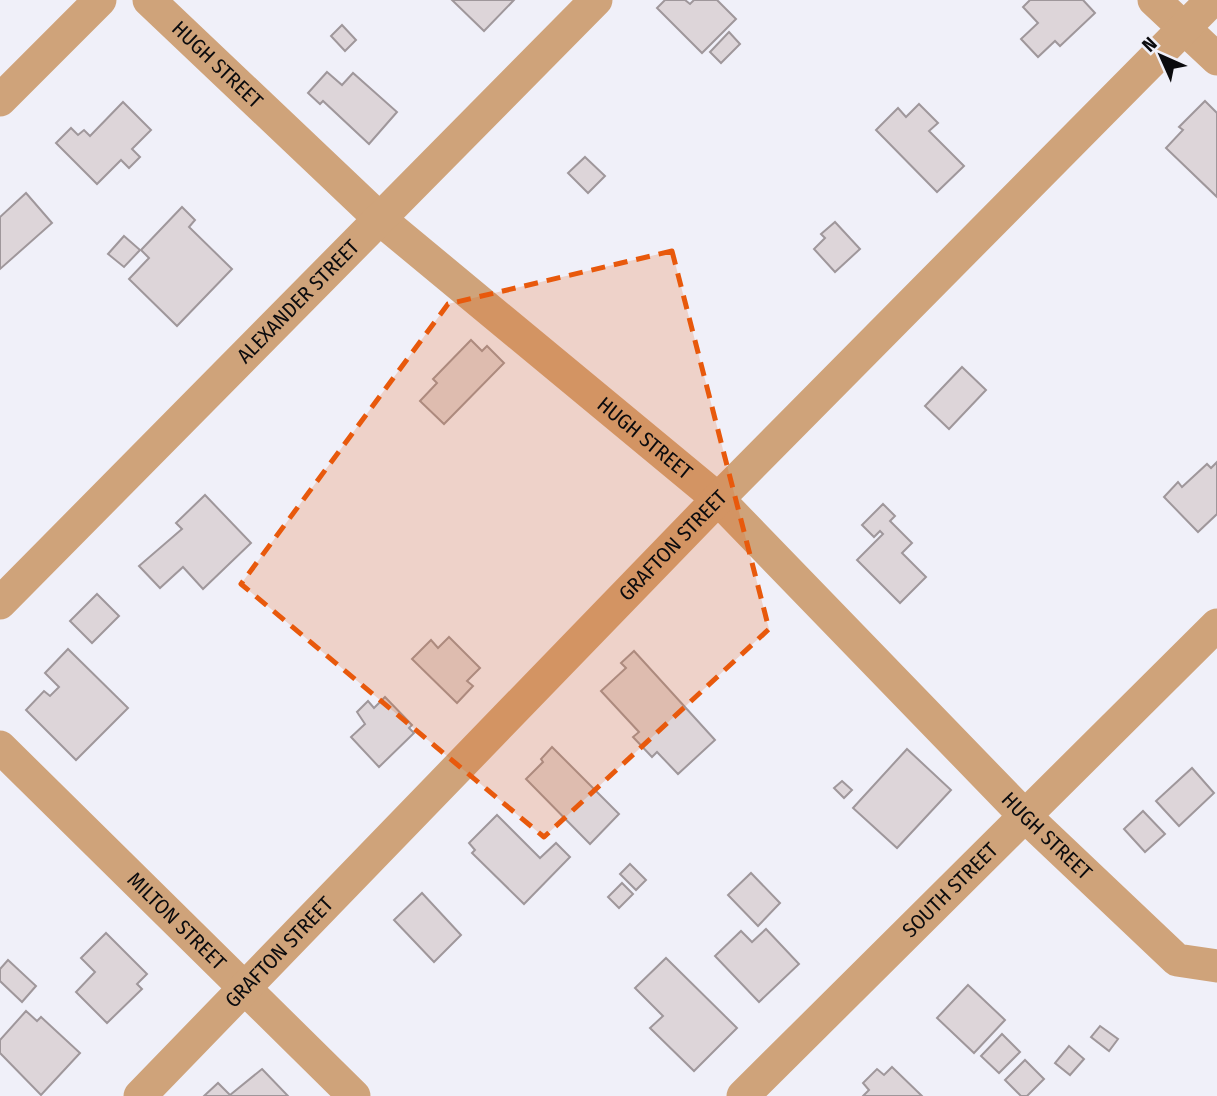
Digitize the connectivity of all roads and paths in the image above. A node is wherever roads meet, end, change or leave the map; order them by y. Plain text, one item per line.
1 (100, 0) edge
2 (149, 0) edge
3 (596, 0) edge
4 (1154, 0) edge
5 (1212, 0) edge
6 (1184, 29) junction
7 (1217, 60) edge
8 (0, 100) edge
9 (382, 220) junction
10 (718, 499) junction
11 (0, 603) edge
12 (1217, 625) edge
13 (0, 747) edge
14 (1025, 816) junction
15 (1217, 965) edge
16 (245, 990) junction
17 (140, 1096) edge
18 (354, 1096) edge
19 (743, 1096) edge

1 - 8 street
2 - 9 street, HUGH STREET
3 - 9 street, ALEXANDER STREET
4 - 6 street
5 - 6 street, GRAFTON STREET
6 - 7 street
6 - 10 street, GRAFTON STREET
9 - 10 street, HUGH STREET
9 - 11 street, ALEXANDER STREET
10 - 14 street, HUGH STREET
10 - 16 street, GRAFTON STREET
12 - 14 street, SOUTH STREET
13 - 16 street, MILTON STREET
14 - 15 street, HUGH STREET
14 - 19 street, SOUTH STREET
16 - 17 street, GRAFTON STREET
16 - 18 street, MILTON STREET

